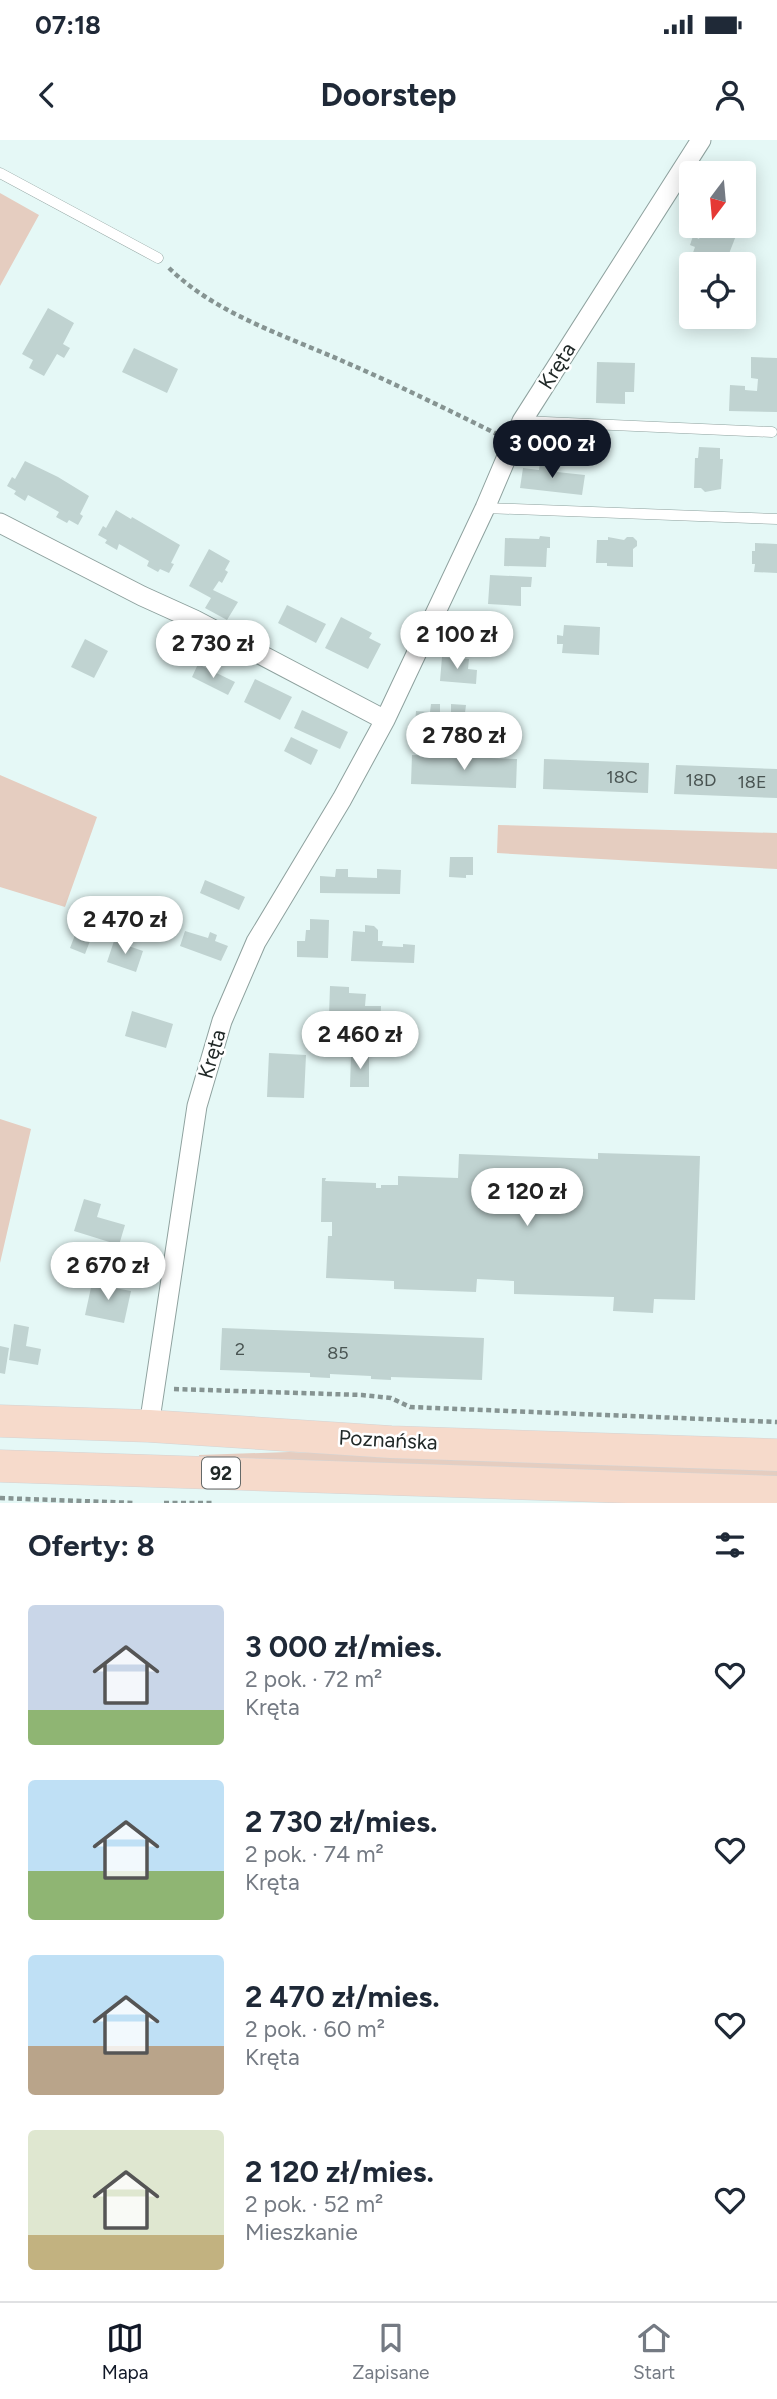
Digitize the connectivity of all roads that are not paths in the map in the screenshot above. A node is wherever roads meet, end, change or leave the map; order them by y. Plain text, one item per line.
1 (701, 140) edge
2 (0, 173) edge
3 (158, 258) road end
4 (522, 421) junction
5 (772, 432) dead end
6 (485, 508) junction
7 (777, 519) edge
8 (0, 523) edge
9 (385, 720) junction
10 (0, 1421) edge
11 (149, 1426) junction
12 (777, 1455) edge
13 (0, 1466) edge
14 (777, 1492) edge
15 (674, 1496) edge

1 - 4 street, Kręta
2 - 3 lane
4 - 5 lane
4 - 6 street, Kręta
6 - 7 lane
6 - 9 street, Kręta
8 - 9 street
9 - 11 street, Kręta
10 - 11 main road, Poznańska / 92
11 - 12 main road, Poznańska / 92
13 - 15 main road, Poznańska / 92
14 - 15 main road, Poznańska / 92

